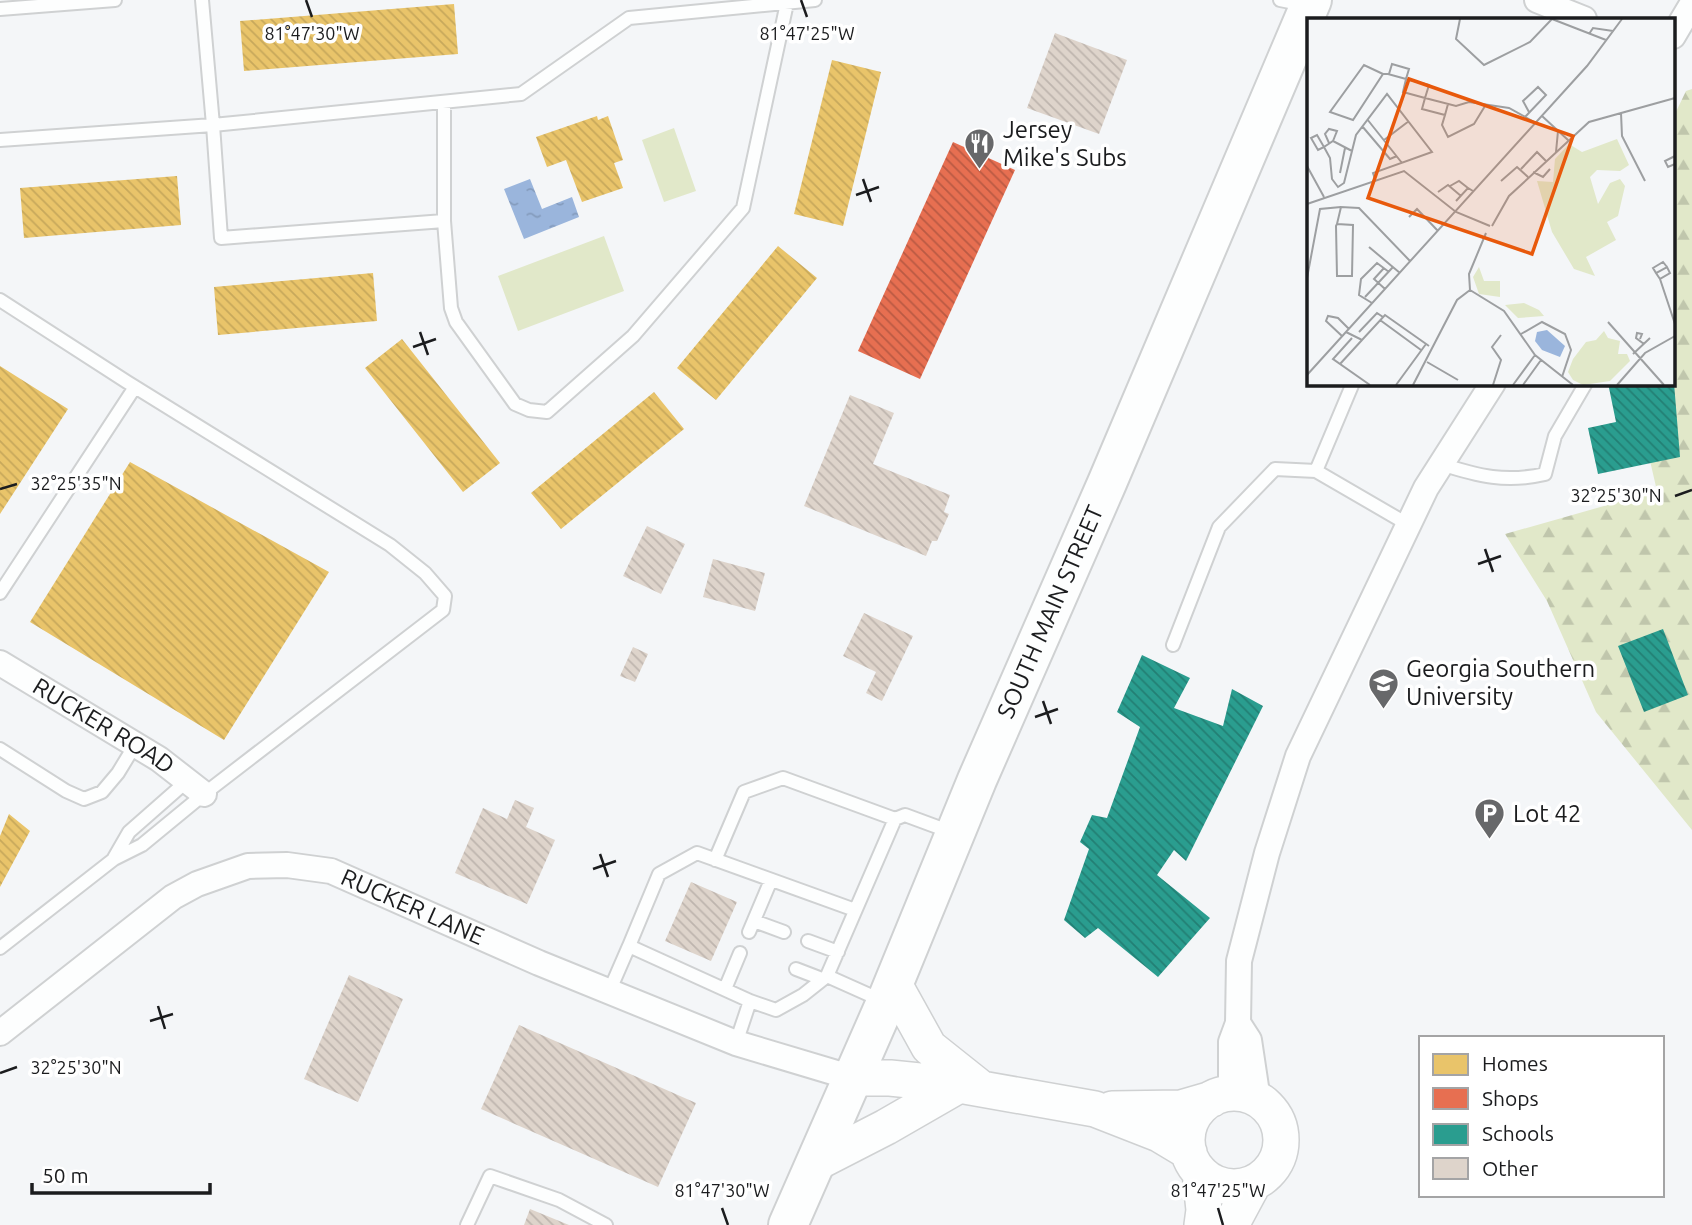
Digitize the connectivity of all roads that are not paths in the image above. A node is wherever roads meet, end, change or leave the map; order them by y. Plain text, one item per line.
1 (115, 0) edge
2 (202, 0) edge
3 (815, 0) edge
4 (1300, 2) edge
5 (787, 3) junction
6 (1692, 4) edge
7 (1544, 7) edge
8 (0, 9) edge
9 (1581, 18) edge
10 (1674, 34) edge
11 (444, 102) junction
12 (213, 125) junction
13 (0, 140) edge
14 (444, 221) junction
15 (0, 300) edge
16 (1352, 385) edge
17 (1492, 385) edge
18 (1585, 385) edge
19 (135, 387) junction
20 (1441, 464) junction
21 (1316, 471) junction
22 (1409, 525) junction
23 (0, 593) edge
24 (1173, 645) dead end
25 (0, 663) edge
26 (135, 745) junction
27 (0, 749) edge
28 (195, 787) junction
29 (895, 819) junction
30 (954, 834) junction
31 (114, 859) junction
32 (715, 860) junction
33 (771, 880) junction
34 (855, 910) junction
35 (784, 932) dead end
36 (808, 941) dead end
37 (629, 946) junction
38 (0, 948) edge
39 (838, 952) junction
40 (740, 953) dead end
41 (796, 969) dead end
42 (825, 978) junction
43 (724, 989) junction
44 (609, 992) junction
45 (890, 993) junction
46 (750, 1001) junction
47 (2, 1027) edge
48 (736, 1043) junction
49 (853, 1078) junction
50 (970, 1087) junction
51 (1234, 1097) junction
52 (1095, 1109) junction
53 (1194, 1162) junction
54 (814, 1164) junction
55 (1253, 1184) junction
56 (467, 1225) edge
57 (606, 1225) edge
58 (788, 1225) edge
59 (1202, 1225) edge
60 (1231, 1225) edge

1 - 8 lane
2 - 12 lane
3 - 5 lane
4 - 30 main road, SOUTH MAIN STREET
5 - 11 lane
5 - 14 lane
6 - 10 street
7 - 9 street
11 - 12 lane
11 - 14 lane
12 - 13 lane
12 - 14 lane
15 - 19 lane
16 - 21 lane
17 - 20 street
18 - 20 lane
19 - 23 lane
19 - 28 lane
20 - 22 street
21 - 22 lane
21 - 24 lane
22 - 51 street
25 - 26 street, RUCKER ROAD
26 - 27 lane
26 - 28 street, RUCKER ROAD
28 - 31 lane
28 - 31 lane
29 - 30 lane
29 - 32 lane
29 - 34 lane
30 - 45 main road, SOUTH MAIN STREET
31 - 38 lane
32 - 33 lane
32 - 37 lane
33 - 34 lane
33 - 35 lane
34 - 39 lane
36 - 39 lane
37 - 43 lane
37 - 44 lane
39 - 42 lane
40 - 43 lane
41 - 42 lane
42 - 45 lane
42 - 46 lane
43 - 46 lane
44 - 47 street, RUCKER LANE
44 - 48 street, RUCKER LANE
45 - 49 main road, SOUTH MAIN STREET
45 - 50 street
46 - 48 lane
48 - 49 street, RUCKER LANE
49 - 50 street
49 - 54 main road, SOUTH MAIN STREET
50 - 52 street
50 - 54 street
51 - 52 street
51 - 53 street
51 - 55 street
52 - 53 street
53 - 55 street
53 - 59 street
54 - 58 main road, SOUTH MAIN STREET
55 - 60 street
56 - 57 lane

